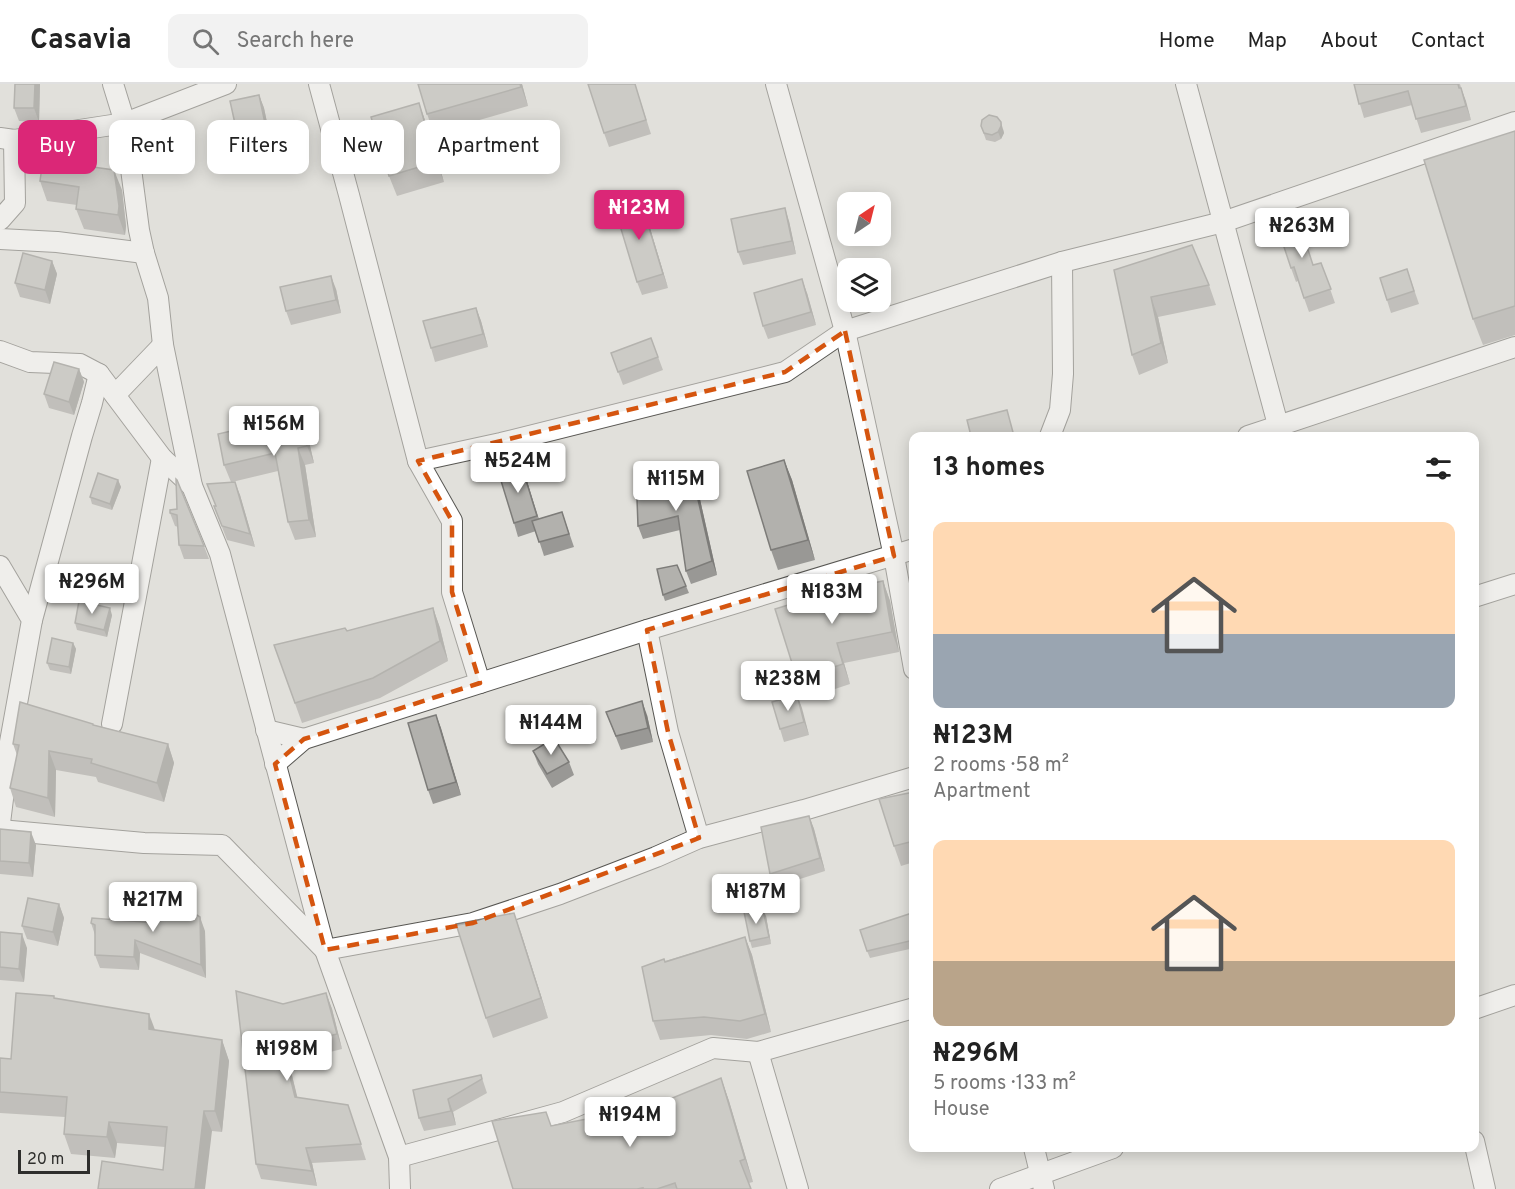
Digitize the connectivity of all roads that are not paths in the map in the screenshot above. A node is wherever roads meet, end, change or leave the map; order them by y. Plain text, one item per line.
1 (113, 84) edge
2 (226, 84) edge
3 (319, 84) edge
4 (776, 84) edge
5 (1186, 84) edge
6 (124, 120) edge
7 (133, 120) edge
8 (1515, 122) edge
9 (109, 125) edge
10 (7, 139) edge
11 (132, 174) edge
12 (0, 220) edge
13 (1223, 222) junction
14 (0, 238) edge
15 (144, 253) junction
16 (1062, 262) junction
17 (845, 330) junction
18 (163, 345) junction
19 (1515, 347) edge
20 (4, 358) edge
21 (99, 374) junction
22 (115, 395) junction
23 (1280, 431) edge
24 (1052, 432) edge
25 (162, 458) junction
26 (417, 461) junction
27 (192, 486) junction
28 (909, 551) edge
29 (894, 556) junction
30 (0, 566) edge
31 (1515, 584) edge
32 (1479, 595) edge
33 (32, 620) junction
34 (646, 630) junction
35 (909, 641) edge
36 (480, 683) junction
37 (112, 724) dead end
38 (266, 730) junction
39 (304, 739) junction
40 (275, 764) junction
41 (909, 778) edge
42 (0, 823) edge
43 (0, 830) edge
44 (699, 838) junction
45 (325, 950) junction
46 (1515, 995) edge
47 (1479, 1007) edge
48 (909, 1009) edge
49 (758, 1052) junction
50 (1035, 1152) edge
51 (1105, 1152) edge
52 (1477, 1152) edge
53 (399, 1157) junction
54 (1042, 1182) edge
55 (400, 1189) edge
56 (798, 1189) edge
57 (1000, 1189) edge
58 (1485, 1189) edge

1 - 6 street
2 - 7 street
3 - 26 street
4 - 17 street
5 - 13 street
8 - 13 street
9 - 10 street
10 - 12 street
11 - 15 street
13 - 16 street
13 - 23 street
14 - 15 street
15 - 18 street
16 - 17 street
16 - 24 street
17 - 26 street
17 - 29 street
18 - 22 street
18 - 27 street
19 - 23 street
20 - 21 street
21 - 22 street
21 - 33 street
22 - 25 street
25 - 27 street
25 - 37 street
26 - 36 street
27 - 38 street
28 - 29 street
29 - 34 street
29 - 35 street
30 - 33 street
31 - 32 street
33 - 42 street
34 - 36 street
34 - 44 street
36 - 39 street
38 - 39 street
38 - 40 street
39 - 40 street
40 - 45 street
41 - 44 street
43 - 45 street
44 - 45 street
45 - 53 street
46 - 47 street
48 - 49 street
49 - 53 street
49 - 56 street
50 - 54 street
51 - 54 street
52 - 58 street
53 - 55 street
54 - 57 street

